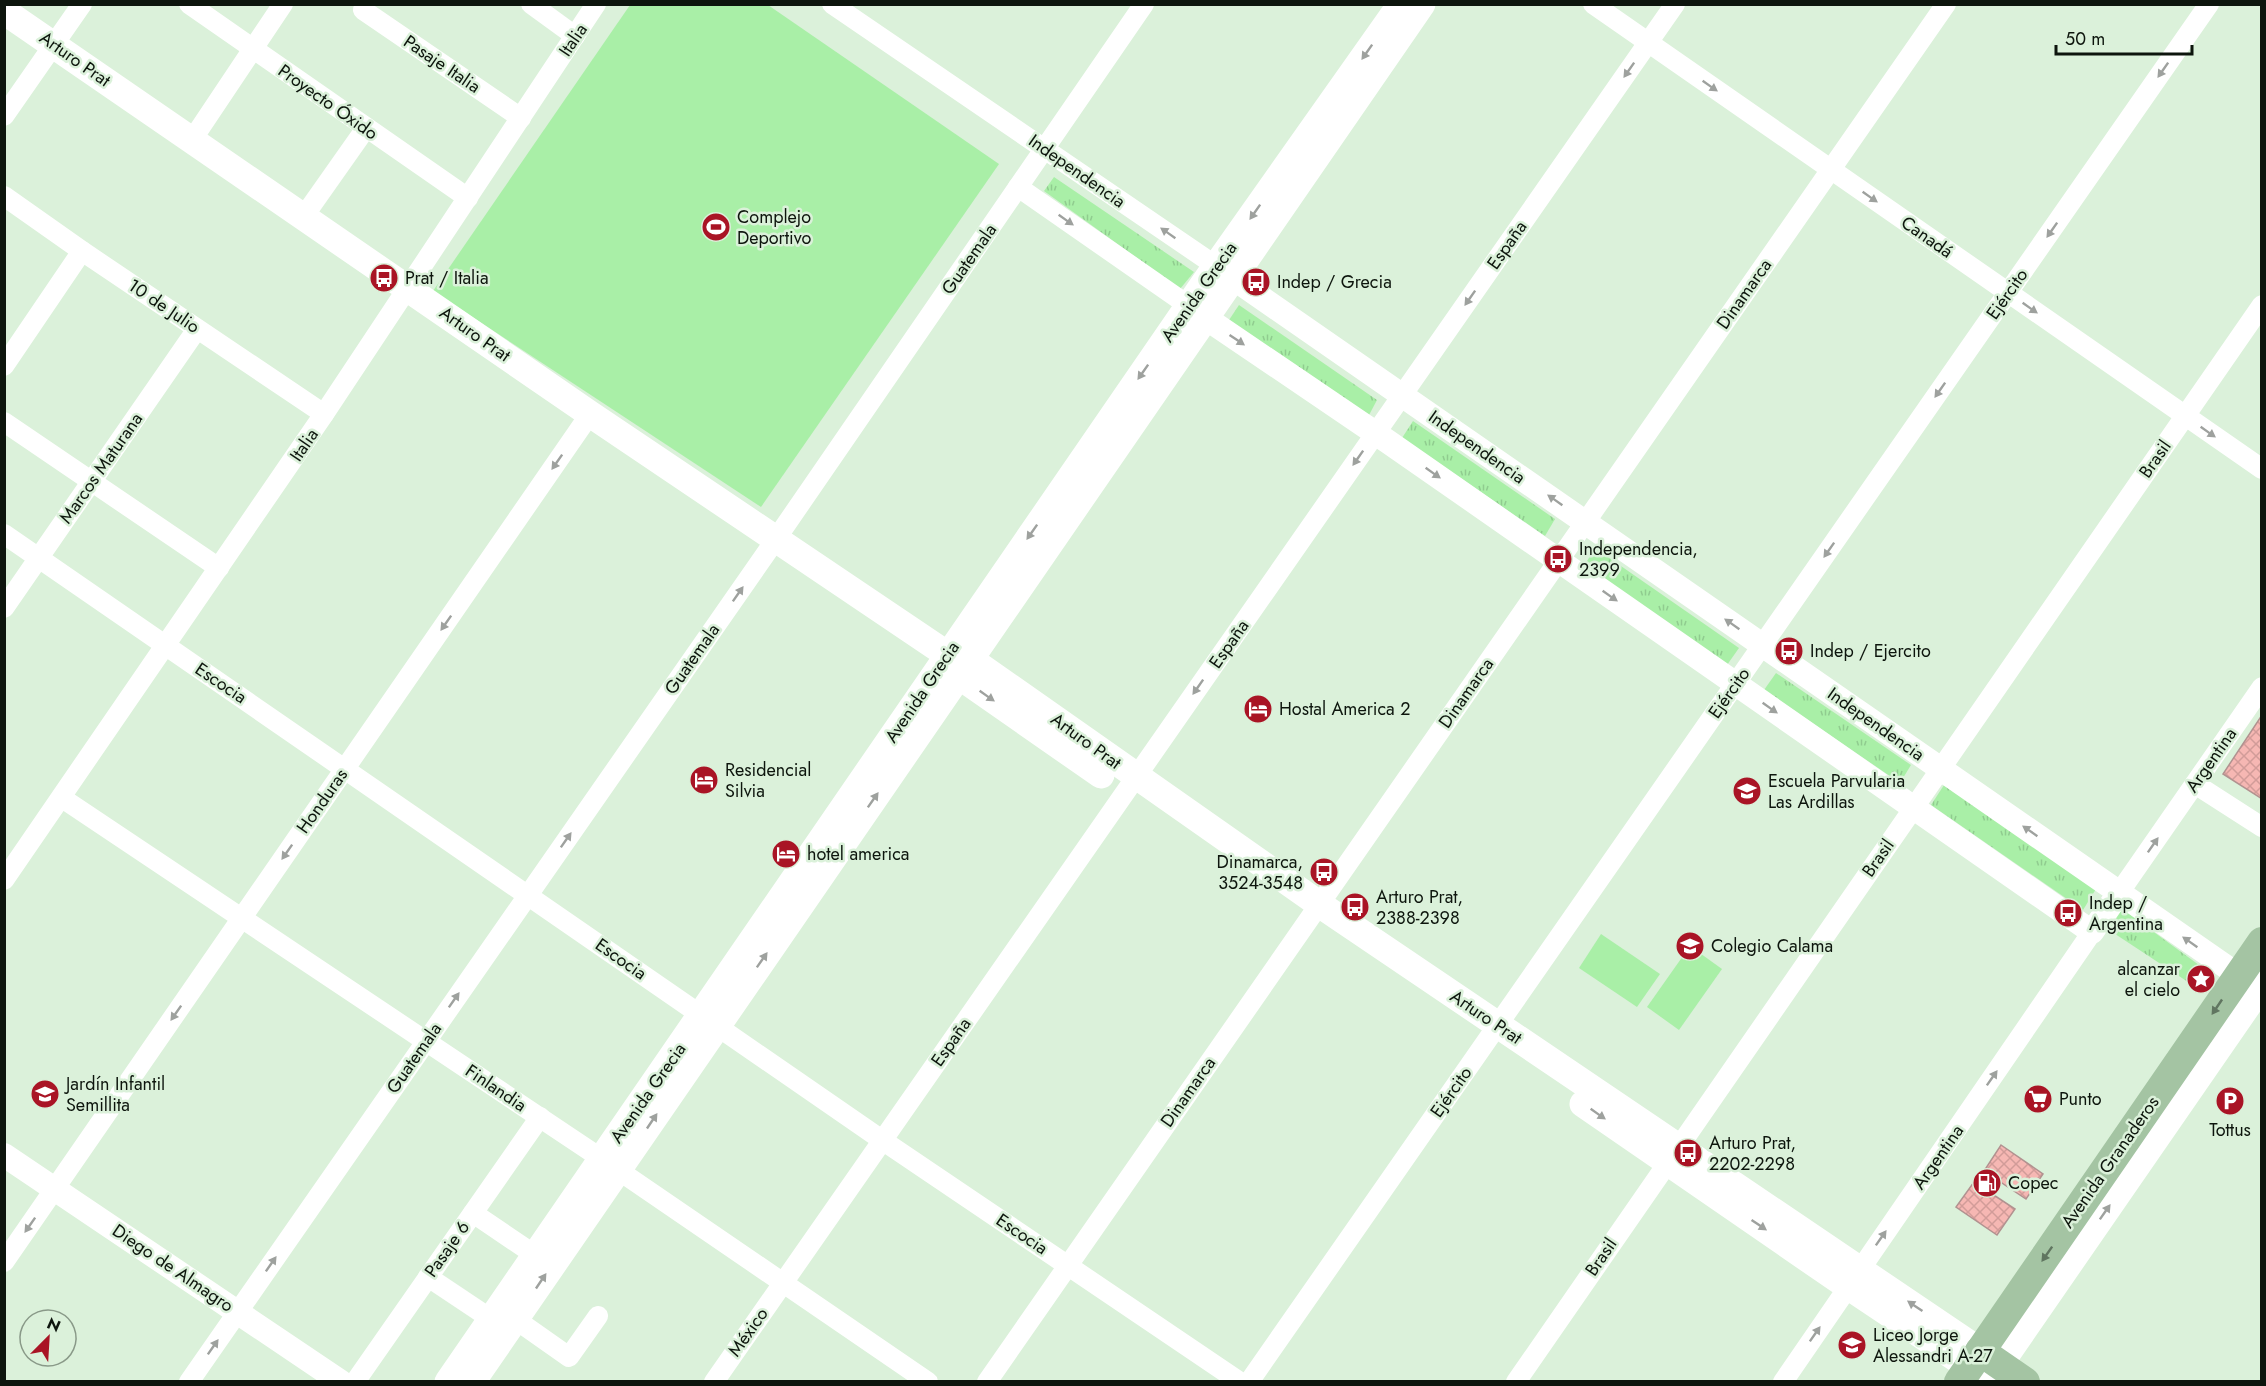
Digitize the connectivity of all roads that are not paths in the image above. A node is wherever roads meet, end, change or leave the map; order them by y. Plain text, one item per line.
1 (82, 4) edge
2 (189, 4) edge
3 (283, 4) edge
4 (531, 4) edge
5 (596, 4) edge
6 (1144, 4) edge
7 (1401, 4) edge
8 (1422, 4) edge
9 (1593, 4) edge
10 (1675, 4) edge
11 (1946, 4) edge
12 (2209, 4) edge
13 (841, 7) edge
14 (363, 10) dead end
15 (4, 11) edge
16 (575, 36) junction
17 (1648, 43) junction
18 (54, 45) junction
19 (253, 50) junction
20 (4, 116) edge
21 (521, 118) junction
22 (366, 128) junction
23 (192, 140) junction
24 (1045, 148) junction
25 (1831, 170) junction
26 (1018, 187) junction
27 (4, 196) edge
28 (468, 198) junction
29 (304, 216) junction
30 (82, 251) junction
31 (1225, 272) junction
32 (408, 288) junction
33 (2008, 293) junction
34 (2262, 305) edge
35 (1197, 312) junction
36 (197, 328) junction
37 (4, 366) edge
38 (1402, 395) junction
39 (324, 414) junction
40 (590, 414) junction
41 (2185, 416) junction
42 (4, 422) edge
43 (1375, 434) junction
44 (2262, 469) edge
45 (91, 481) junction
46 (1586, 522) junction
47 (4, 534) edge
48 (776, 539) junction
49 (39, 557) junction
50 (1559, 560) junction
51 (219, 568) junction
52 (4, 608) edge
53 (166, 645) junction
54 (1762, 645) junction
55 (959, 663) junction
56 (1735, 684) junction
57 (2262, 687) edge
58 (346, 768) junction
59 (1940, 768) junction
60 (1131, 784) junction
61 (2195, 784) junction
62 (62, 798) junction
63 (1913, 807) junction
64 (2262, 827) edge
65 (4, 880) edge
66 (2119, 893) junction
67 (528, 895) junction
68 (1315, 910) junction
69 (242, 918) junction
70 (2092, 932) junction
71 (2262, 942) edge
72 (2250, 980) edge
73 (709, 1020) junction
74 (1493, 1031) junction
75 (426, 1041) junction
76 (540, 1117) junction
77 (882, 1140) junction
78 (1672, 1154) junction
79 (4, 1155) edge
80 (610, 1164) junction
81 (55, 1189) junction
82 (473, 1213) junction
83 (535, 1256) junction
84 (4, 1262) edge
85 (1068, 1265) junction
86 (428, 1277) junction
87 (1854, 1278) junction
88 (783, 1283) junction
89 (237, 1311) junction
90 (598, 1316) dead end
91 (503, 1319) junction
92 (1982, 1372) edge
93 (189, 1382) edge
94 (341, 1382) edge
95 (355, 1382) edge
96 (448, 1382) edge
97 (472, 1382) edge
98 (714, 1382) edge
99 (928, 1382) edge
100 (987, 1382) edge
101 (1239, 1382) edge
102 (1249, 1382) edge
103 (1516, 1382) edge
104 (1783, 1382) edge
105 (2025, 1382) edge

1 - 18 street
2 - 19 street, Proyecto Óxido
3 - 19 street
4 - 16 street
5 - 16 street, Italia
6 - 24 street, Guatemala
7 -> 31 main road, Avenida Grecia
8 - 31 main road, Avenida Grecia
9 - 17 street, Canadá
10 - 17 street, España
11 - 25 street, Dinamarca
12 -> 33 street, Ejército
13 - 24 street, Independencia
14 - 21 street, Pasaje Italia
15 - 18 main road, Arturo Prat
16 - 21 street, Italia
17 -> 25 street, Canadá
17 -> 38 street, España
18 - 20 street
18 - 23 main road, Arturo Prat
19 - 22 street, Proyecto Óxido
19 - 23 street
21 - 28 street, Italia
22 - 28 street, Proyecto Óxido
22 - 29 street
23 - 29 main road, Arturo Prat
24 - 26 street, Guatemala
31 -> 24 street, Independencia
25 -> 33 street, Canadá
25 - 46 street, Dinamarca
26 -> 35 street
26 - 48 street, Guatemala
27 - 30 street, 10 de Julio
28 - 32 street, Italia
29 - 32 main road, Arturo Prat
30 - 36 street, 10 de Julio
30 - 37 street
31 - 35 main road, Avenida Grecia
31 - 38 street, Independencia
32 - 39 street, Italia
32 - 40 main road, Arturo Prat
33 -> 41 street, Canadá
33 -> 54 street, Ejército
34 - 41 street, Brasil
35 -> 43 street
35 - 55 main road, Avenida Grecia
36 - 39 street, 10 de Julio
36 - 45 street, Marcos Maturana
38 - 43 street, España
46 -> 38 street, Independencia
39 - 51 street, Italia
40 - 48 main road, Arturo Prat
40 -> 58 street, Honduras
41 -> 44 street, Canadá
41 - 59 street, Brasil
42 - 45 street
43 -> 50 street
43 -> 60 street, España
45 - 49 street, Marcos Maturana
45 - 51 street
46 - 50 street, Dinamarca
54 -> 46 street, Independencia
47 - 49 street, Escocia
48 - 55 main road, Arturo Prat
67 -> 48 street, Guatemala
49 - 52 street, Marcos Maturana
49 - 53 street, Escocia
50 -> 56 street
50 - 68 street, Dinamarca
51 - 53 street, Italia
53 - 58 street, Escocia
53 - 62 street, Italia
54 - 56 street, Ejército
54 - 59 street, Independencia
55 - 60 main road, Arturo Prat
55 - 73 main road, Avenida Grecia
56 -> 63 street
56 - 74 street, Ejército
57 - 61 street, Argentina
58 - 67 street, Escocia
58 -> 69 street, Honduras
59 - 63 street, Brasil
66 -> 59 street, Independencia
60 - 68 main road, Arturo Prat
60 - 77 street, España
61 - 64 street
66 -> 61 street, Argentina
62 - 65 street, Italia
62 - 69 street, Finlandia
63 - 70 street
63 - 78 street, Brasil
66 - 70 street
72 -> 66 street, Independencia
67 - 73 street, Escocia
75 -> 67 street, Guatemala
68 - 74 main road, Arturo Prat
68 - 85 street, Dinamarca
69 - 75 street, Finlandia
69 -> 81 street, Honduras
87 -> 70 street, Argentina
71 - 72 main road, Avenida Granaderos
72 - 92 main road, Avenida Granaderos
73 - 77 street, Escocia
73 - 80 main road, Avenida Grecia
74 - 78 main road, Arturo Prat
74 - 102 street, Ejército
75 - 76 street, Finlandia
89 -> 75 street, Guatemala
76 - 80 street, Finlandia
76 - 82 street, Pasaje 6
77 - 85 street, Escocia
77 - 88 street, España
78 - 87 main road, Arturo Prat
78 - 103 street, Brasil
79 - 81 street, Diego de Almagro
80 - 83 main road, Avenida Grecia
80 - 88 street, Finlandia
91 -> 80 main road, Avenida Grecia
81 -> 84 street, Honduras
81 - 89 street, Diego de Almagro
82 - 83 street
82 - 86 street, Pasaje 6
83 - 91 main road, Avenida Grecia
85 - 100 street, Dinamarca
85 - 101 street, Escocia
86 - 91 street
86 - 95 street, Pasaje 6
87 - 92 main road, Arturo Prat
104 -> 87 street, Argentina
88 - 98 street, México
88 - 99 street, Finlandia
93 -> 89 street, Guatemala
89 - 94 street, Diego de Almagro
90 - 91 street
91 - 96 main road, Avenida Grecia
91 - 97 main road, Avenida Grecia
92 - 105 main road, Arturo Prat

